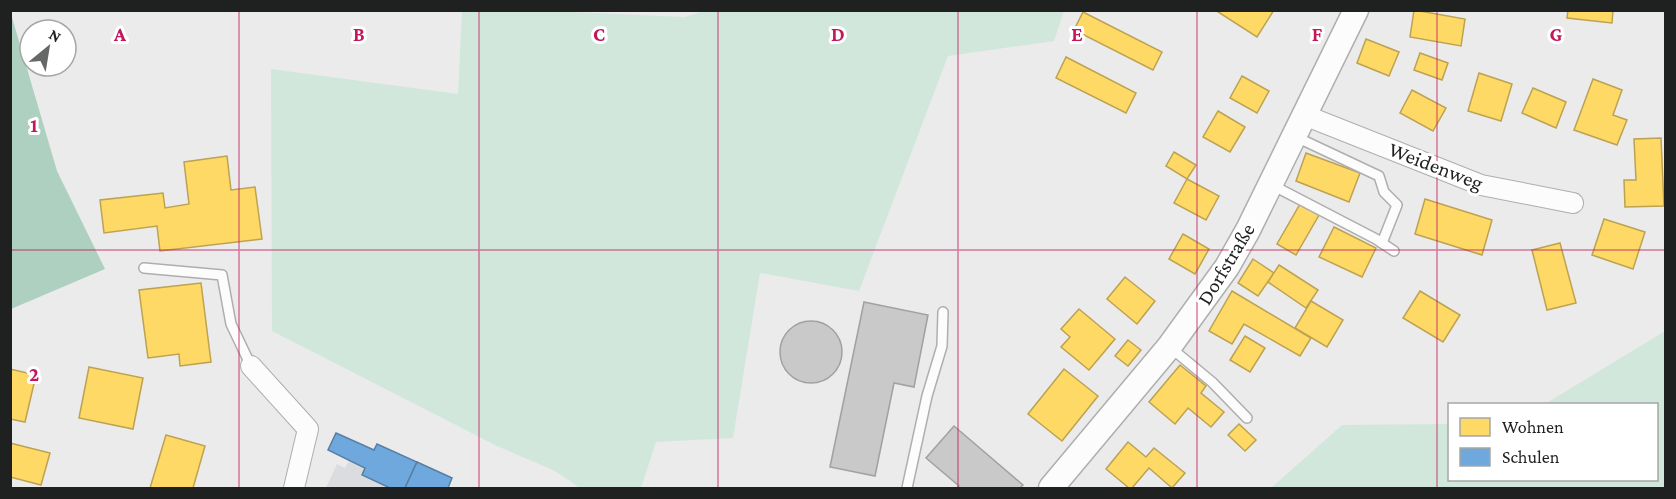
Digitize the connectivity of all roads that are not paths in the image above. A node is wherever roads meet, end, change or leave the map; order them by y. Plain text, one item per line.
1 (1356, 10) edge
2 (1299, 125) junction
3 (1269, 184) junction
4 (1573, 203) dead end
5 (1382, 243) junction
6 (1394, 251) dead end
7 (144, 268) dead end
8 (943, 312) dead end
9 (1169, 347) junction
10 (251, 366) joint
11 (1247, 418) dead end
12 (294, 489) edge
13 (907, 489) edge
14 (1052, 489) edge

1 - 2 street, Dorfstraße
2 - 3 street, Dorfstraße
2 - 4 street, Weidenweg
2 - 5 lane
3 - 5 lane
3 - 9 street, Dorfstraße
5 - 6 lane
7 - 10 lane
8 - 13 lane
9 - 11 lane
9 - 14 street, Dorfstraße
10 - 12 street

